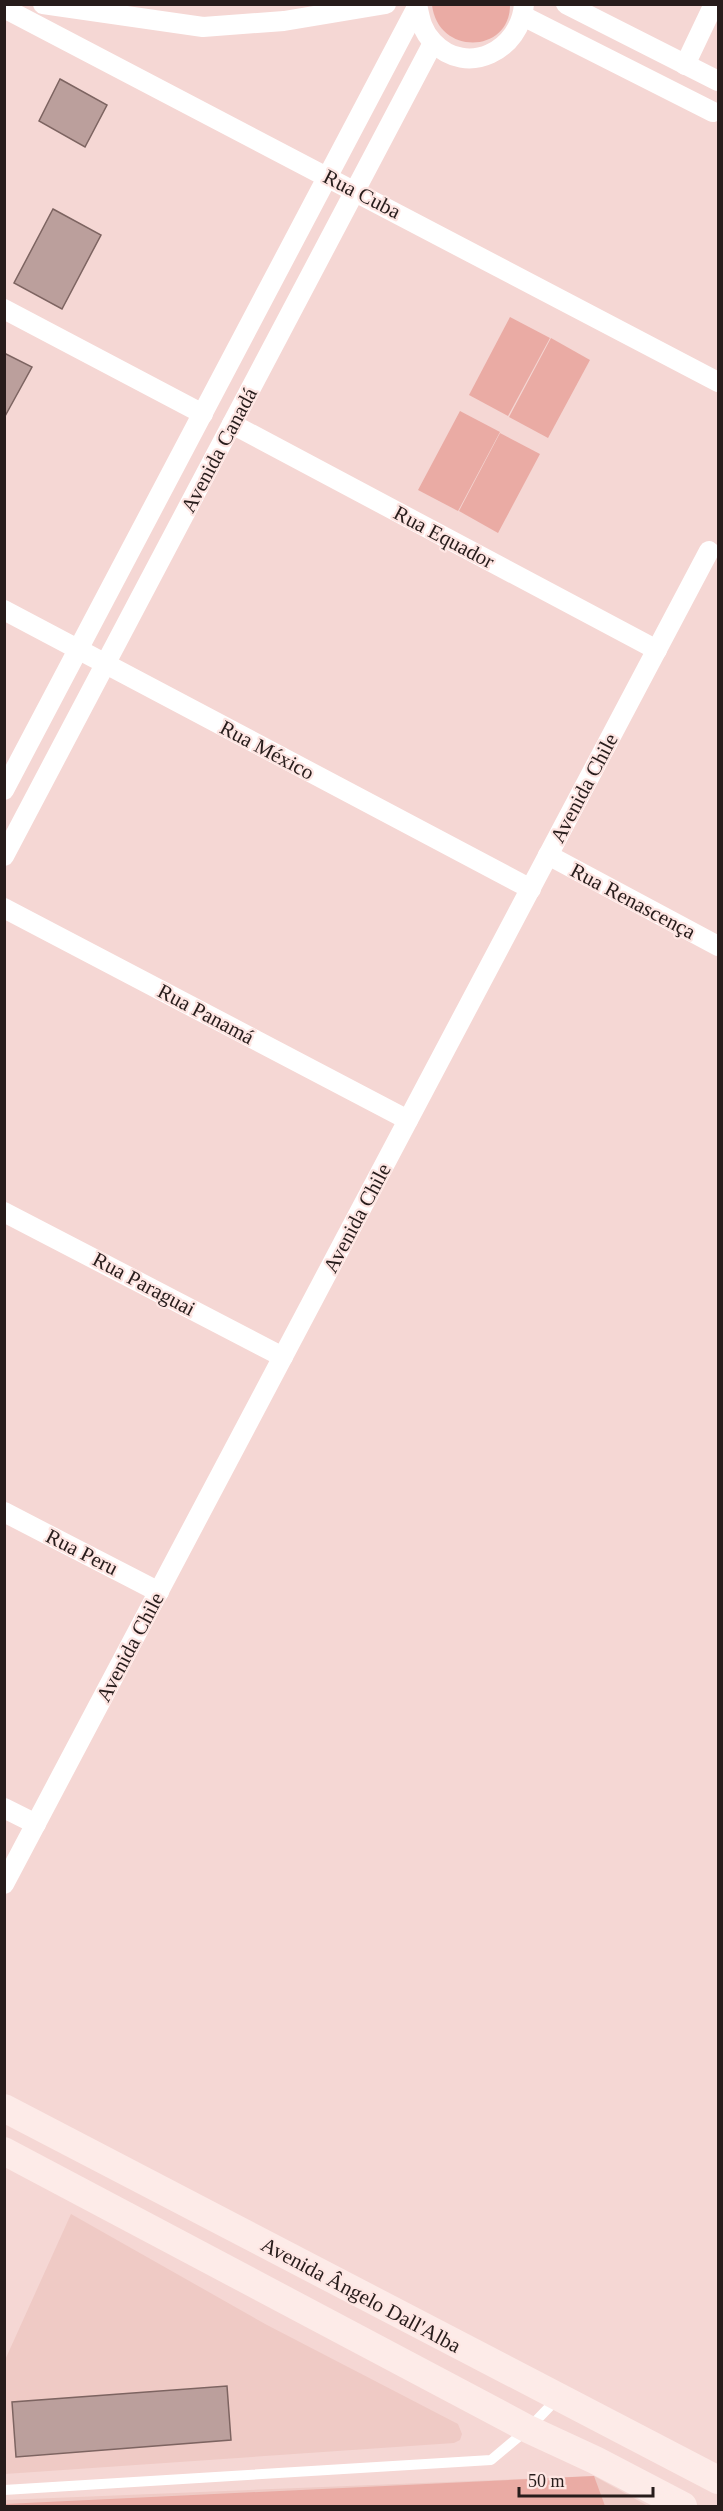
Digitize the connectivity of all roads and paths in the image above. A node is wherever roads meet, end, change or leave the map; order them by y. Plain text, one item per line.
1 (43, 4) edge
2 (386, 4) edge
3 (566, 4) edge
4 (714, 4) edge
5 (417, 6) edge
6 (4, 8) edge
7 (523, 10) edge
8 (433, 43) junction
9 (685, 65) junction
10 (718, 81) edge
11 (713, 112) dead end
12 (328, 177) junction
13 (355, 191) junction
14 (4, 309) edge
15 (718, 382) edge
16 (203, 414) junction
17 (232, 424) junction
18 (709, 551) dead end
19 (4, 610) edge
20 (78, 649) junction
21 (657, 650) junction
22 (106, 664) junction
23 (4, 790) edge
24 (548, 855) junction
25 (4, 856) edge
26 (531, 889) junction
27 (4, 908) edge
28 (718, 946) edge
29 (408, 1120) junction
30 (4, 1212) edge
31 (283, 1357) junction
32 (4, 1512) edge
33 (159, 1592) junction
34 (4, 1808) edge
35 (36, 1824) junction
36 (4, 1884) edge
37 (4, 2108) edge
38 (4, 2151) edge
39 (558, 2397) junction
40 (528, 2429) junction
41 (718, 2480) edge
42 (4, 2490) edge
43 (683, 2506) edge

1 - 2 street
3 - 9 street
4 - 9 street
5 - 8 street
5 - 12 street, Avenida Canadá
6 - 12 street, Rua Cuba
7 - 8 street
7 - 11 street
8 - 13 street, Avenida Canadá
9 - 10 street
12 - 13 street, Rua Cuba
12 - 16 street, Avenida Canadá
13 - 15 street, Rua Cuba
13 - 17 street, Avenida Canadá
14 - 16 street
16 - 20 street, Avenida Canadá
17 - 21 street, Rua Equador
17 - 22 street, Avenida Canadá
18 - 21 street, Avenida Chile
19 - 20 street, Rua México
20 - 22 street, Rua México
20 - 23 street, Avenida Canadá
21 - 24 street, Avenida Chile
22 - 25 street, Avenida Canadá
22 - 26 street, Rua México
24 - 26 street, Avenida Chile
24 - 28 street, Rua Renascença
26 - 29 street, Avenida Chile
27 - 29 street, Rua Panamá
29 - 31 street, Avenida Chile
30 - 31 street, Rua Paraguai
31 - 33 street, Avenida Chile
32 - 33 street, Rua Peru
33 - 35 street, Avenida Chile
34 - 35 street
35 - 36 street, Avenida Chile
37 - 39 main road, Avenida Ângelo Dall'Alba
38 - 40 main road, Avenida Ângelo Dall'Alba
39 - 40 lane
39 - 41 main road, Avenida Ângelo Dall'Alba
40 - 42 lane
40 - 43 main road, Avenida Ângelo Dall'Alba

